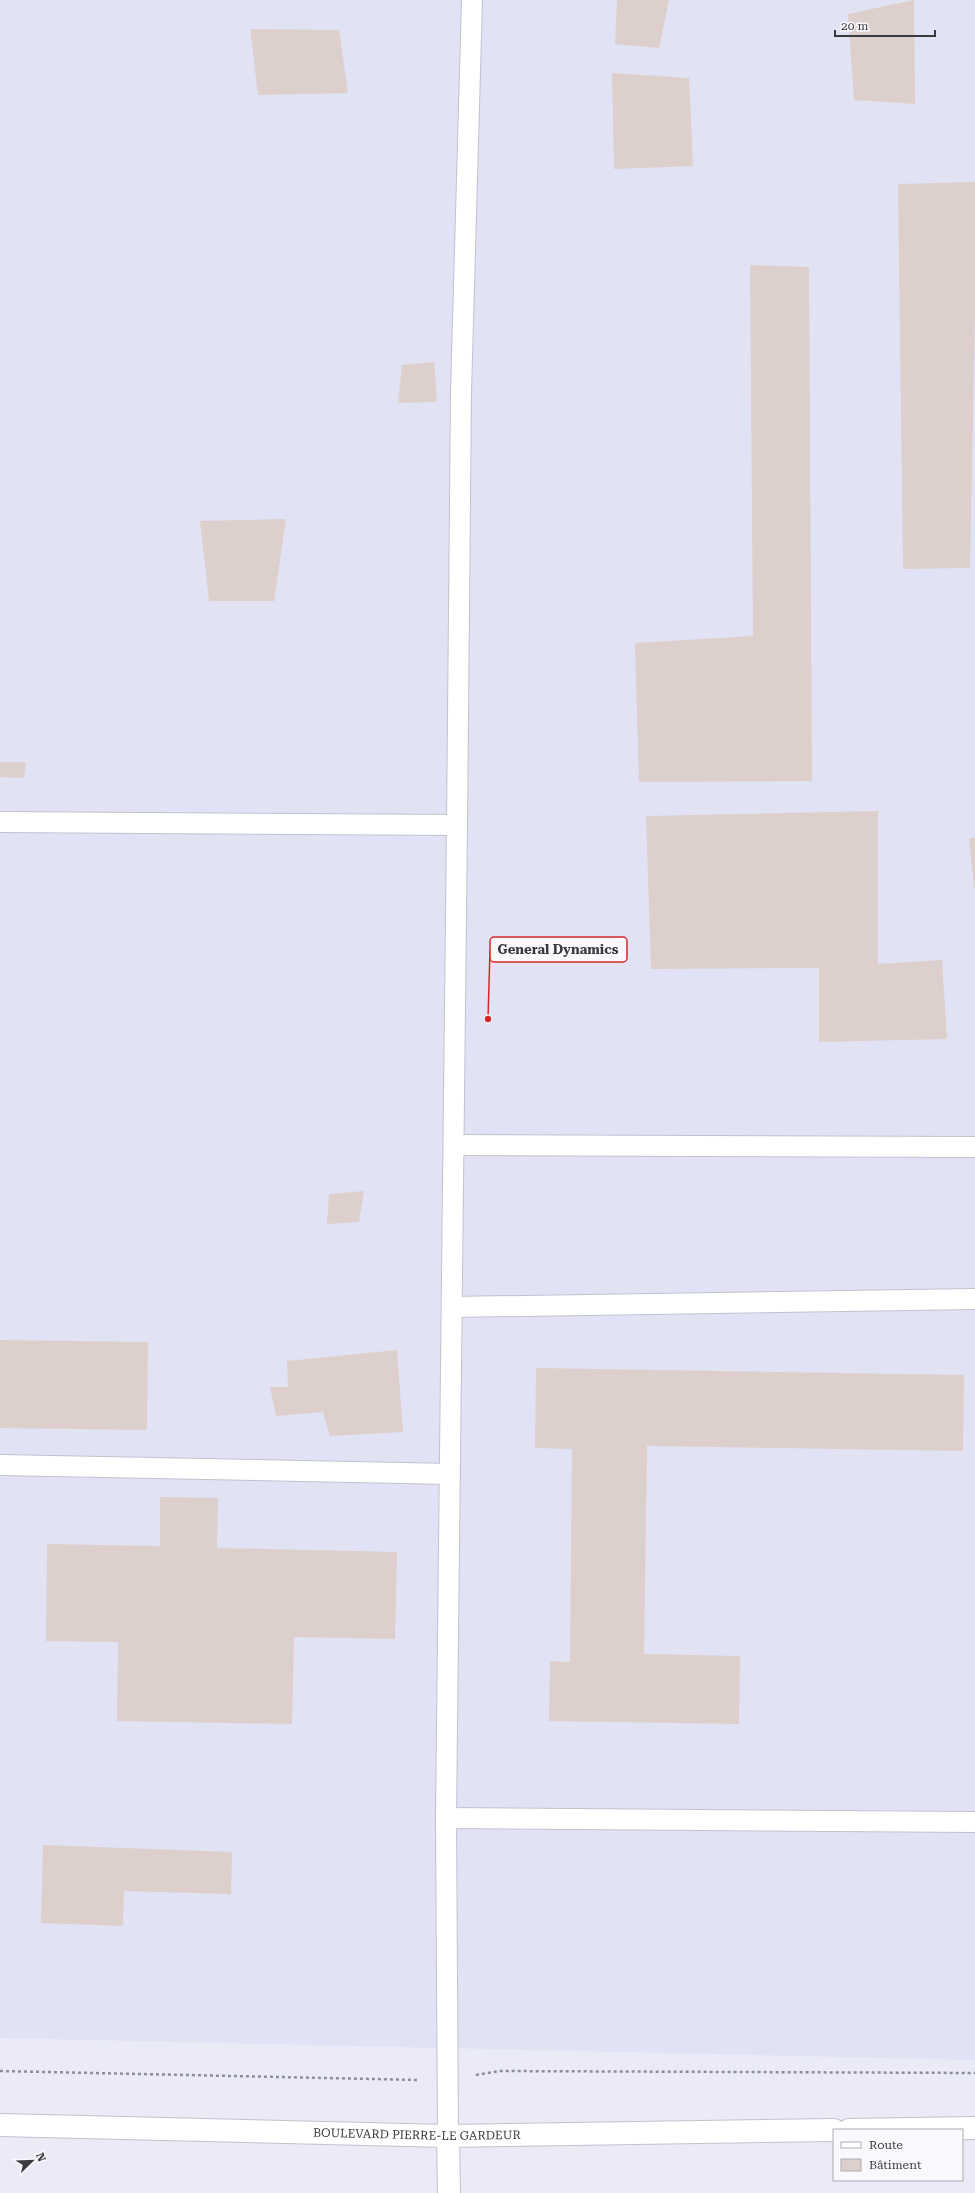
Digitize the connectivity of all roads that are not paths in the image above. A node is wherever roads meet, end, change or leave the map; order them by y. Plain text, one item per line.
1 (472, 0) edge
2 (0, 822) edge
3 (457, 825) junction
4 (454, 1145) junction
5 (975, 1147) edge
6 (975, 1299) edge
7 (452, 1307) junction
8 (0, 1465) edge
9 (450, 1474) junction
10 (446, 1818) junction
11 (975, 1822) edge
12 (0, 2125) edge
13 (975, 2128) edge
14 (912, 2129) edge
15 (833, 2130) edge
16 (448, 2136) junction
17 (449, 2193) edge

1 - 3 lane
2 - 3 lane
3 - 4 lane
4 - 5 lane
4 - 7 lane
6 - 7 lane
7 - 9 lane
8 - 9 lane
9 - 10 lane
10 - 11 lane
10 - 16 lane
12 - 16 street, BOULEVARD PIERRE-LE GARDEUR
13 - 14 street
15 - 16 street, BOULEVARD PIERRE-LE GARDEUR
16 - 17 street

